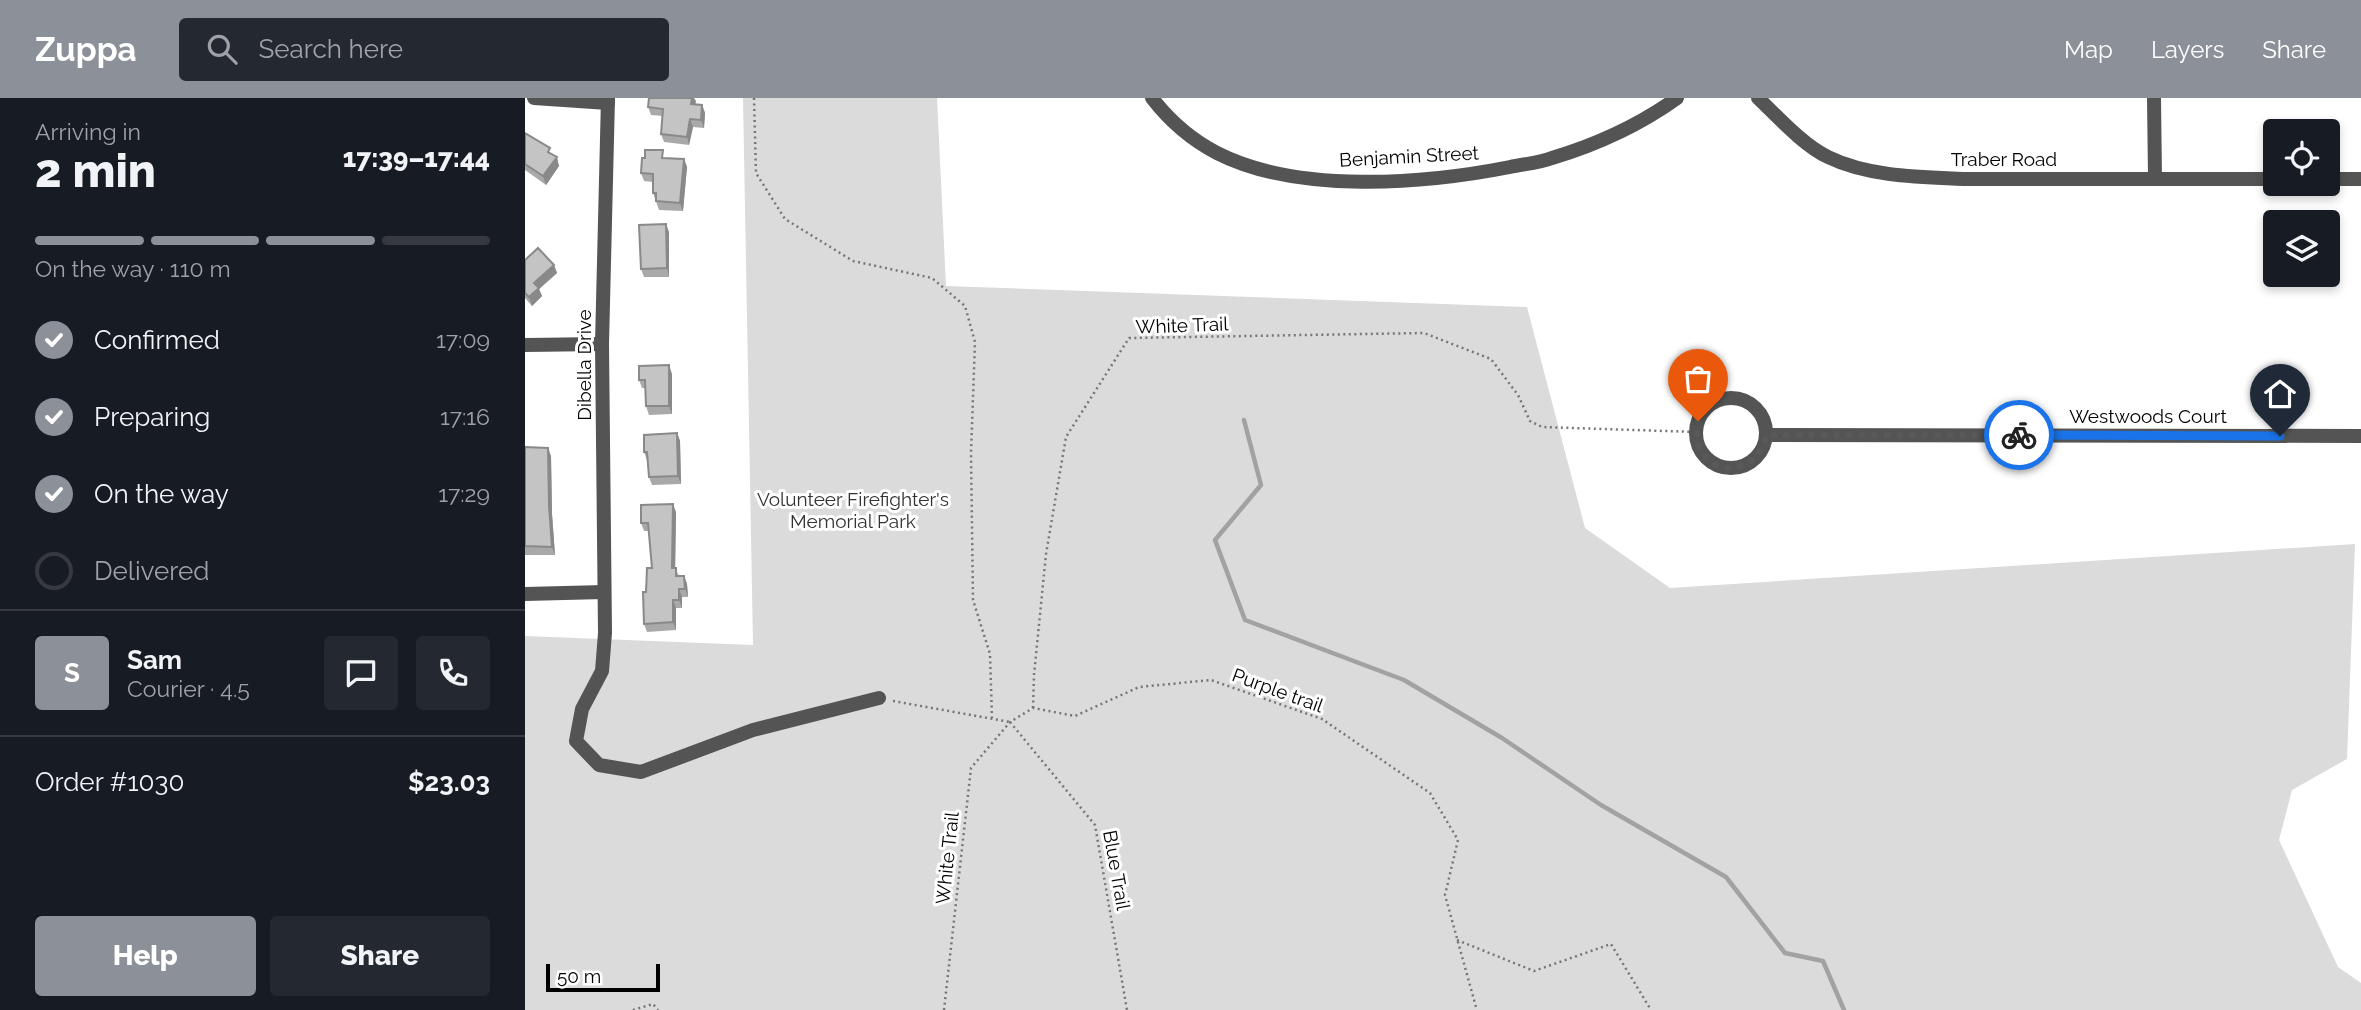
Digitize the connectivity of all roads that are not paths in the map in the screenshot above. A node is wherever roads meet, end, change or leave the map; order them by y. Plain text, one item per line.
1 (534, 98) edge
2 (1152, 98) edge
3 (1677, 98) edge
4 (1758, 98) edge
5 (2154, 98) edge
6 (608, 101) edge
7 (2155, 178) junction
8 (2263, 179) edge
9 (2340, 179) edge
10 (2361, 180) edge
11 (602, 344) junction
12 (525, 345) edge
13 (1766, 435) junction
14 (2361, 436) edge
15 (604, 592) junction
16 (525, 594) edge
17 (879, 698) road end

1 - 6 street
2 - 3 street, Benjamin Street
4 - 7 street, Traber Road
5 - 7 street
6 - 11 street, Dibella Drive
7 - 8 street, Traber Road
9 - 10 street
11 - 12 street
11 - 15 street, Dibella Drive
13 - 13 street
13 - 14 street, Westwoods Court
15 - 16 street
15 - 17 street, Dibella Drive

